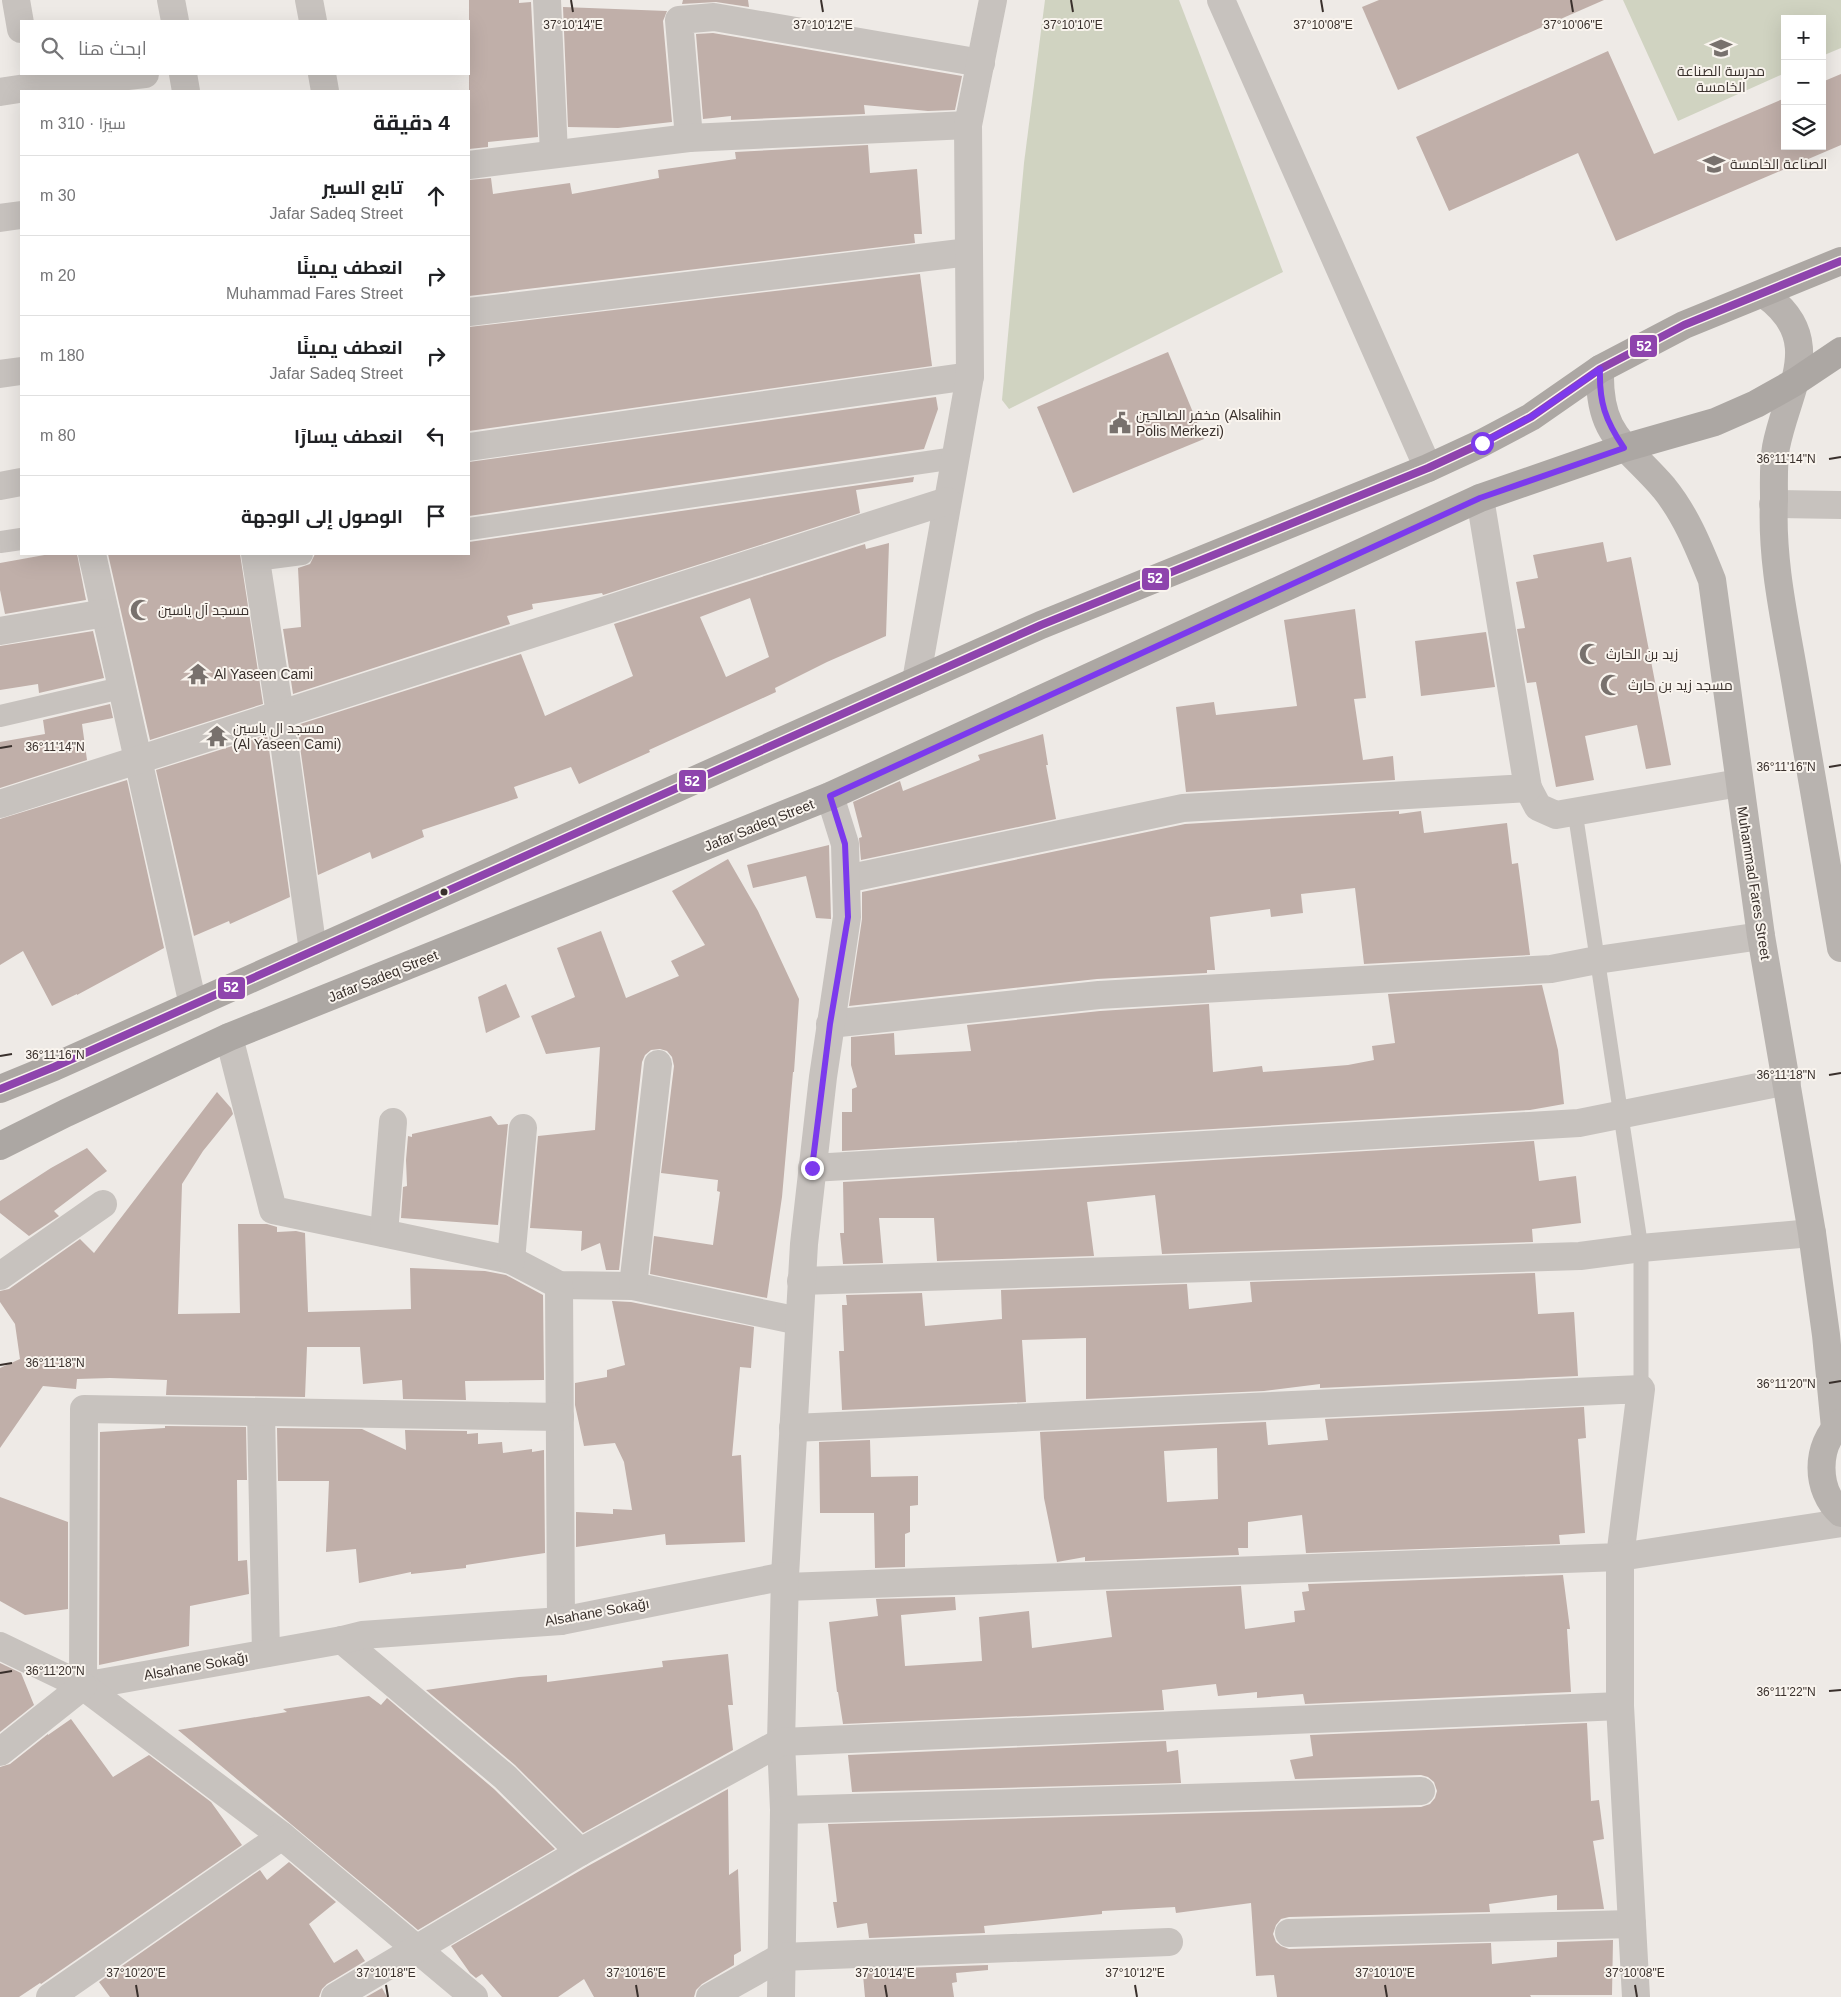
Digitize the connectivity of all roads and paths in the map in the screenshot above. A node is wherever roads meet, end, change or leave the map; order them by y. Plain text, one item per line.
1 (16, 0) edge
2 (171, 0) edge
3 (309, 0) edge
4 (548, 0) edge
5 (994, 0) edge
6 (1221, 0) edge
7 (175, 20) edge
8 (313, 20) edge
9 (20, 23) edge
10 (981, 63) junction
11 (125, 75) edge
12 (183, 75) edge
13 (322, 75) edge
14 (31, 80) edge
15 (186, 90) edge
16 (325, 90) edge
17 (0, 92) edge
18 (968, 125) junction
19 (689, 138) junction
20 (554, 154) junction
21 (470, 165) edge
22 (20, 215) edge
23 (0, 218) edge
24 (969, 252) junction
25 (1841, 261) edge
26 (1764, 294) junction
27 (470, 312) edge
28 (1841, 351) edge
29 (1600, 369) junction
30 (20, 371) edge
31 (0, 374) edge
32 (970, 376) junction
33 (1795, 382) junction
34 (470, 447) edge
35 (1624, 448) junction
36 (955, 458) junction
37 (1428, 468) junction
38 (20, 482) edge
39 (0, 486) edge
40 (1480, 498) junction
41 (947, 502) junction
42 (1773, 504) junction
43 (1841, 505) edge
44 (470, 529) edge
45 (20, 539) edge
46 (0, 542) edge
47 (92, 555) edge
48 (286, 555) edge
49 (255, 557) edge
50 (105, 613) junction
51 (0, 631) edge
52 (916, 681) junction
53 (121, 688) junction
54 (280, 714) junction
55 (0, 716) edge
56 (138, 761) junction
57 (1739, 783) junction
58 (1528, 788) junction
59 (830, 796) junction
60 (0, 804) edge
61 (1575, 812) junction
62 (846, 879) junction
63 (1761, 936) junction
64 (1841, 948) edge
65 (313, 952) junction
66 (1597, 960) junction
67 (193, 1005) junction
68 (830, 1024) junction
69 (229, 1038) junction
70 (658, 1064) dead end
71 (1787, 1081) junction
72 (0, 1089) edge
73 (1621, 1114) junction
74 (393, 1122) dead end
75 (523, 1128) dead end
76 (0, 1146) edge
77 (812, 1168) junction
78 (103, 1204) dead end
79 (384, 1233) junction
80 (1812, 1233) junction
81 (1641, 1248) junction
82 (511, 1260) junction
83 (0, 1276) edge
84 (801, 1281) junction
85 (559, 1285) junction
86 (634, 1286) junction
87 (799, 1321) junction
88 (1641, 1389) junction
89 (261, 1412) junction
90 (560, 1417) junction
91 (1838, 1425) edge
92 (793, 1428) junction
93 (1841, 1512) edge
94 (1841, 1523) edge
95 (1620, 1557) junction
96 (784, 1581) junction
97 (561, 1621) junction
98 (342, 1640) junction
99 (0, 1646) edge
100 (266, 1653) junction
101 (83, 1686) junction
102 (1620, 1706) junction
103 (781, 1742) junction
104 (0, 1752) edge
105 (1421, 1791) dead end
106 (784, 1810) junction
107 (282, 1836) junction
108 (580, 1852) junction
109 (1632, 1924) junction
110 (1290, 1932) dead end
111 (1169, 1942) dead end
112 (418, 1949) junction
113 (781, 1957) junction
114 (50, 1997) edge
115 (335, 1997) edge
116 (474, 1997) edge
117 (710, 1997) edge
118 (781, 1997) edge
119 (1636, 1997) edge

1 - 9 street
2 - 7 street
3 - 8 street
4 - 20 street
5 - 10 street
6 - 37 street
10 - 18 street
10 - 19 street
11 - 14 street
12 - 15 street
13 - 16 street
14 - 17 street
18 - 19 street
18 - 24 street
19 - 20 street
20 - 21 street
22 - 23 street
24 - 27 street
24 - 32 street
25 - 26 main road
26 - 29 main road
26 - 33 main road
28 - 33 main road, Jafar Sadeq Street
29 - 35 main road, Muhammad Fares Street
29 - 37 main road
30 - 31 street
32 - 34 street
32 - 36 street
33 - 35 main road, Jafar Sadeq Street
33 - 42 main road
35 - 40 main road, Jafar Sadeq Street
35 - 57 main road, Muhammad Fares Street
36 - 41 street
36 - 44 street
37 - 52 main road
38 - 39 street
40 - 58 street
40 - 59 main road, Jafar Sadeq Street
41 - 52 street
41 - 54 street
42 - 43 street
42 - 64 main road
45 - 46 street
47 - 50 street
48 - 49 street
49 - 54 street
50 - 51 street
50 - 53 street
52 - 65 main road
53 - 55 street
53 - 56 street
54 - 56 street
54 - 65 street
56 - 60 street
56 - 67 street
57 - 61 street
57 - 63 main road, Muhammad Fares Street
58 - 61 street
58 - 62 street
59 - 62 street
59 - 69 main road, Jafar Sadeq Street
61 - 66 lane
62 - 68 street
63 - 66 street
63 - 71 main road, Muhammad Fares Street
65 - 67 main road
66 - 68 street
66 - 73 lane
67 - 72 main road
68 - 77 street
69 - 76 main road, Jafar Sadeq Street
69 - 79 street
70 - 86 street
71 - 73 street
71 - 80 main road, Muhammad Fares Street
73 - 77 street
73 - 81 lane
74 - 79 street
75 - 82 street
77 - 84 street
78 - 83 street
79 - 82 street
80 - 81 street
80 - 91 main road, Muhammad Fares Street
81 - 84 street
81 - 88 lane
82 - 85 street
84 - 87 street
85 - 86 street
85 - 90 street
86 - 87 street
87 - 92 street
88 - 92 street
88 - 95 street
89 - 90 street
89 - 100 street
89 - 101 street
90 - 97 street
91 - 93 main road
92 - 96 street
94 - 95 street, Alsahane Sokağı
95 - 96 street, Alsahane Sokağı
95 - 102 street
96 - 97 street, Alsahane Sokağı
96 - 103 street
97 - 98 street, Alsahane Sokağı
98 - 100 street, Alsahane Sokağı
98 - 108 street
99 - 101 street
100 - 101 street, Alsahane Sokağı
101 - 104 street
101 - 107 street
102 - 103 street
102 - 109 street
103 - 106 street
103 - 108 street
105 - 106 street
106 - 113 street
107 - 112 street
107 - 114 street
108 - 112 street
109 - 110 street
109 - 119 street
111 - 113 street
112 - 115 street
112 - 116 street
113 - 117 street
113 - 118 street

